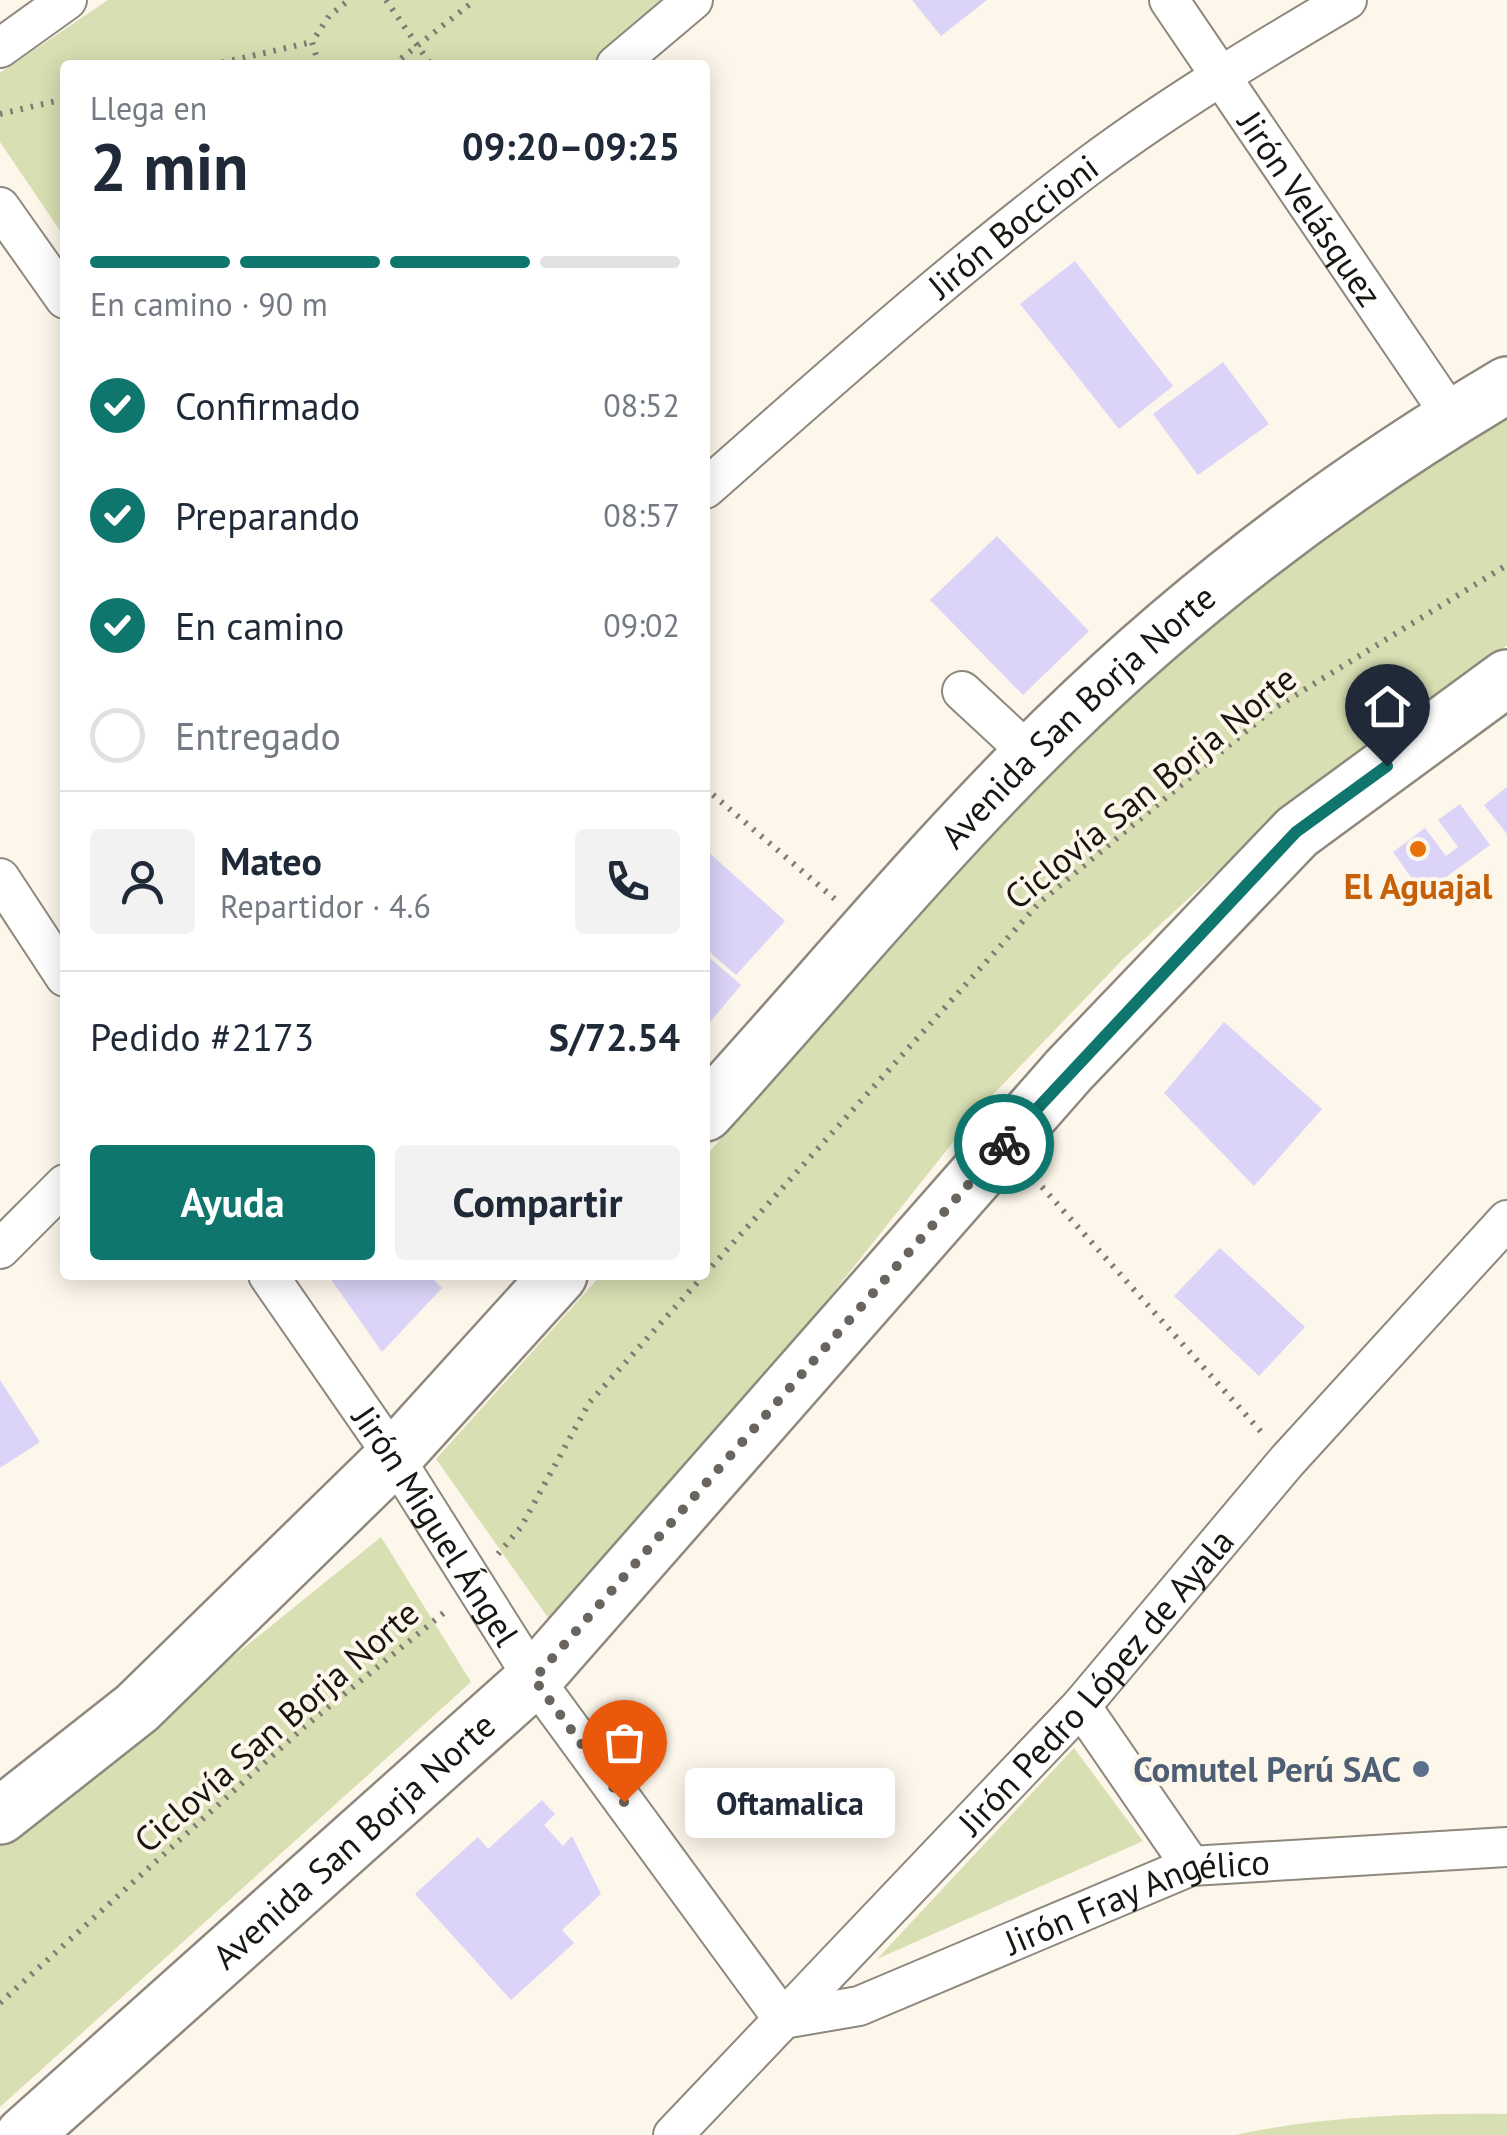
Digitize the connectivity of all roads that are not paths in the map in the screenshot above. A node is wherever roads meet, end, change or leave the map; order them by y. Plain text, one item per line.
1 (66, 0) edge
2 (693, 0) edge
3 (1169, 0) edge
4 (1347, 0) edge
5 (0, 48) edge
6 (622, 60) edge
7 (1220, 75) junction
8 (4, 221) edge
9 (60, 293) edge
10 (1507, 385) edge
11 (1452, 417) junction
12 (710, 485) edge
13 (1507, 678) edge
14 (962, 691) dead end
15 (1031, 755) junction
16 (0, 878) edge
17 (60, 968) edge
18 (710, 1107) edge
19 (60, 1189) edge
20 (1507, 1220) edge
21 (0, 1249) edge
22 (271, 1280) edge
23 (553, 1280) edge
24 (394, 1456) junction
25 (534, 1679) junction
26 (1081, 1706) junction
27 (0, 1816) edge
28 (1507, 1846) edge
29 (1191, 1866) junction
30 (783, 2019) junction
31 (24, 2135) edge
32 (673, 2135) edge

1 - 5 street
2 - 6 street
3 - 7 street, Jirón Velásquez
4 - 7 street, Jirón Boccioni
7 - 11 street, Jirón Velásquez
7 - 12 street, Jirón Boccioni
8 - 9 street
10 - 11 main road, Avenida San Borja Norte
11 - 15 main road, Avenida San Borja Norte
13 - 25 main road, Avenida San Borja Norte
14 - 15 street
15 - 18 main road, Avenida San Borja Norte
16 - 17 street
19 - 21 street
20 - 26 street, Jirón Pedro López de Ayala
22 - 24 street, Jirón Miguel Ángel
23 - 24 main road
24 - 25 street, Jirón Miguel Ángel
24 - 27 main road
25 - 30 street, Jirón Miguel Ángel
25 - 31 main road, Avenida San Borja Norte
26 - 29 street
26 - 30 street, Jirón Pedro López de Ayala
28 - 29 street, Jirón Fray Angélico
29 - 30 street, Jirón Fray Angélico
30 - 32 street, Jirón Pedro López de Ayala

